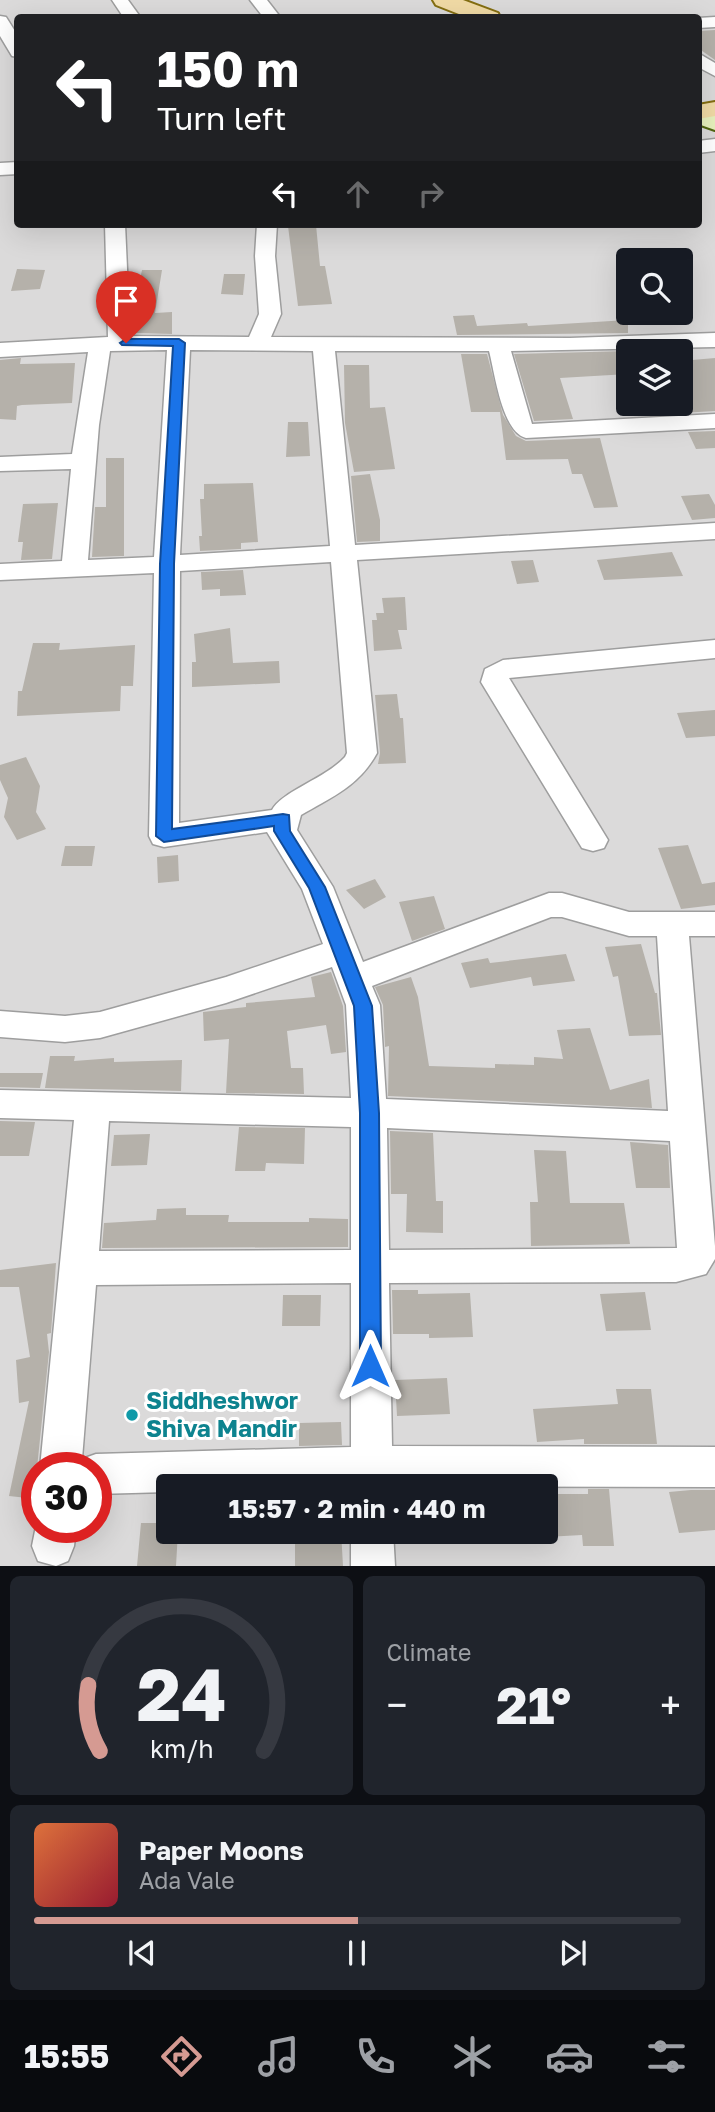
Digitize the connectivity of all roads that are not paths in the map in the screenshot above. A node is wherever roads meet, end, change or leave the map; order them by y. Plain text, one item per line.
1 (258, 0) edge
2 (419, 0) edge
3 (444, 0) edge
4 (270, 14) edge
5 (453, 14) edge
6 (480, 14) edge
7 (0, 21) edge
8 (14, 45) edge
9 (115, 228) edge
10 (267, 228) edge
11 (715, 340) edge
12 (258, 342) junction
13 (323, 342) junction
14 (179, 343) junction
15 (110, 344) junction
16 (498, 344) junction
17 (0, 350) edge
18 (715, 421) edge
19 (84, 461) junction
20 (0, 464) edge
21 (715, 531) edge
22 (341, 554) junction
23 (167, 564) junction
24 (74, 569) junction
25 (0, 572) edge
26 (712, 658) edge
27 (283, 819) junction
28 (593, 840) dead end
29 (672, 924) junction
30 (715, 924) edge
31 (349, 964) junction
32 (0, 1024) edge
33 (0, 1104) edge
34 (93, 1106) junction
35 (369, 1113) junction
36 (687, 1127) junction
37 (706, 1257) edge
38 (369, 1267) junction
39 (79, 1268) junction
40 (62, 1452) edge
41 (715, 1467) edge
42 (112, 1474) edge
43 (156, 1474) edge
44 (372, 1474) edge
45 (448, 1474) edge
46 (373, 1544) edge
47 (373, 1566) edge

1 - 4 street
2 - 5 main road
3 - 6 main road
7 - 8 street
9 - 15 street
10 - 12 street
11 - 16 street
12 - 13 street
12 - 14 street
13 - 16 street
13 - 22 street
14 - 15 street
14 - 23 street
15 - 17 street
15 - 19 street
16 - 18 street
19 - 20 street
19 - 24 street
21 - 22 street
22 - 23 street
22 - 27 street
23 - 24 street
23 - 27 street
24 - 25 street
26 - 28 street
27 - 31 street
29 - 30 street
29 - 31 street
29 - 36 street
31 - 32 street
31 - 35 street
33 - 34 street
34 - 35 street
34 - 39 street
35 - 36 street
35 - 38 street
36 - 37 street
37 - 38 street
38 - 39 street
38 - 44 street
39 - 40 street
41 - 45 street
42 - 43 street
46 - 47 street

